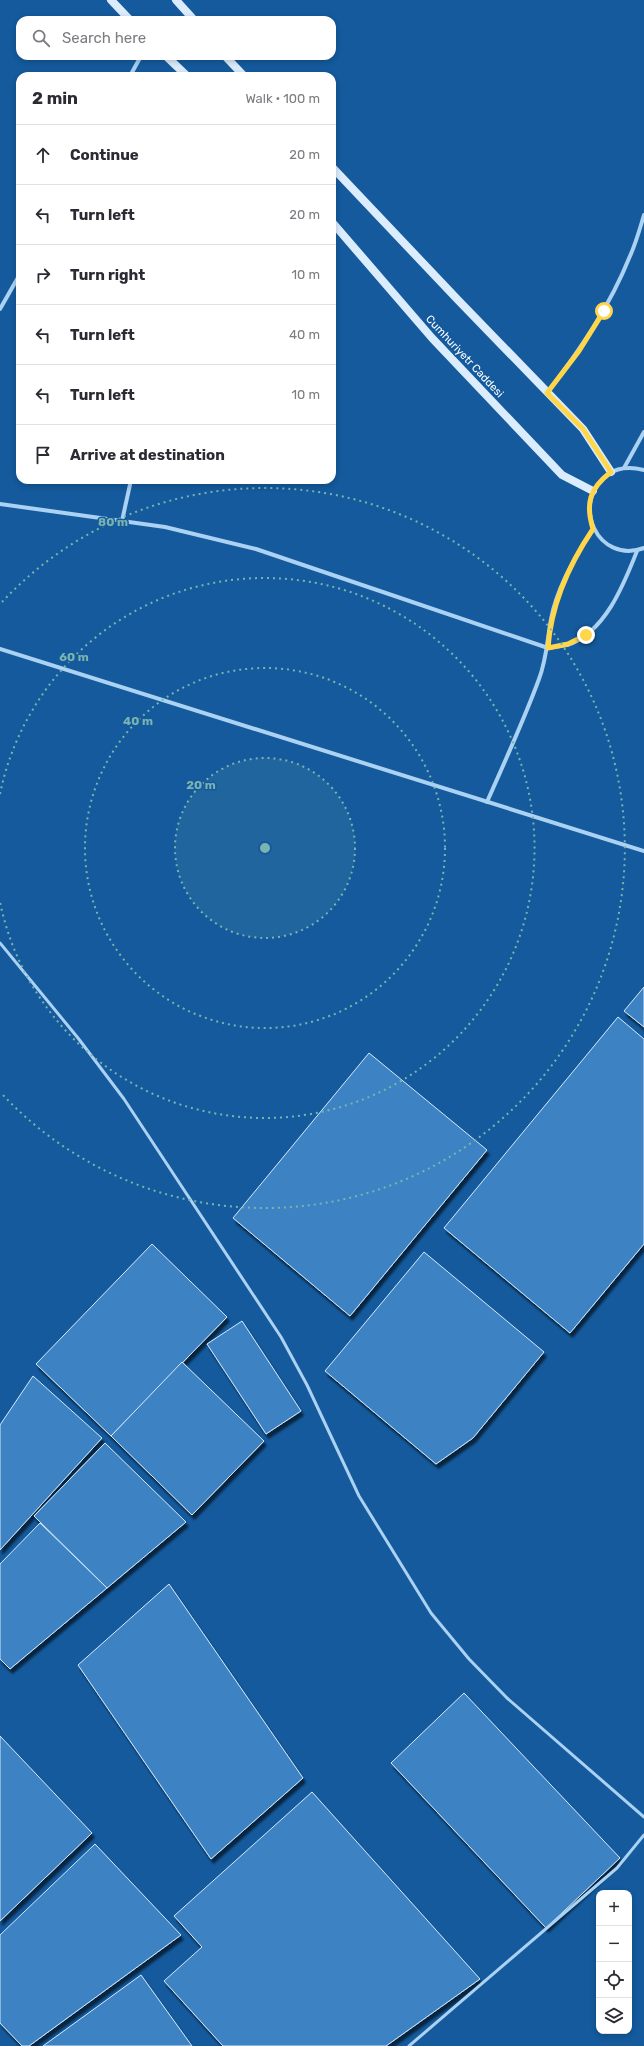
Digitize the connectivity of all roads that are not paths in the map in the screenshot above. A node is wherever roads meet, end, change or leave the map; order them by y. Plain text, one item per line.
1 (111, 0) edge
2 (176, 0) edge
3 (126, 16) edge
4 (190, 16) edge
5 (139, 60) edge
6 (170, 60) edge
7 (229, 60) edge
8 (132, 72) edge
9 (183, 72) edge
10 (240, 72) edge
11 (336, 171) edge
12 (644, 215) edge
13 (336, 227) edge
14 (16, 281) edge
15 (0, 309) edge
16 (547, 393) junction
17 (644, 432) edge
18 (624, 468) junction
19 (644, 470) edge
20 (611, 472) junction
21 (130, 484) edge
22 (593, 491) junction
23 (0, 504) edge
24 (122, 521) junction
25 (593, 529) junction
26 (644, 548) edge
27 (637, 551) junction
28 (548, 648) junction
29 (0, 649) edge
30 (487, 802) junction
31 (644, 851) edge
32 (0, 943) edge
33 (644, 1817) edge
34 (644, 1835) edge
35 (409, 2046) edge

1 - 3 main road
2 - 4 main road
5 - 8 street
6 - 9 main road
7 - 10 main road
11 - 16 main road
12 - 16 street
13 - 22 main road, Cumhuriyetr Caddesi
14 - 15 street
16 - 20 main road
17 - 18 street
18 - 19 street
18 - 20 street
20 - 22 street
21 - 24 street
22 - 25 street
23 - 24 street
24 - 28 street
25 - 27 street
25 - 28 street
26 - 27 street
27 - 28 street
28 - 30 street
29 - 30 street
30 - 31 street
32 - 33 lane
34 - 35 lane

